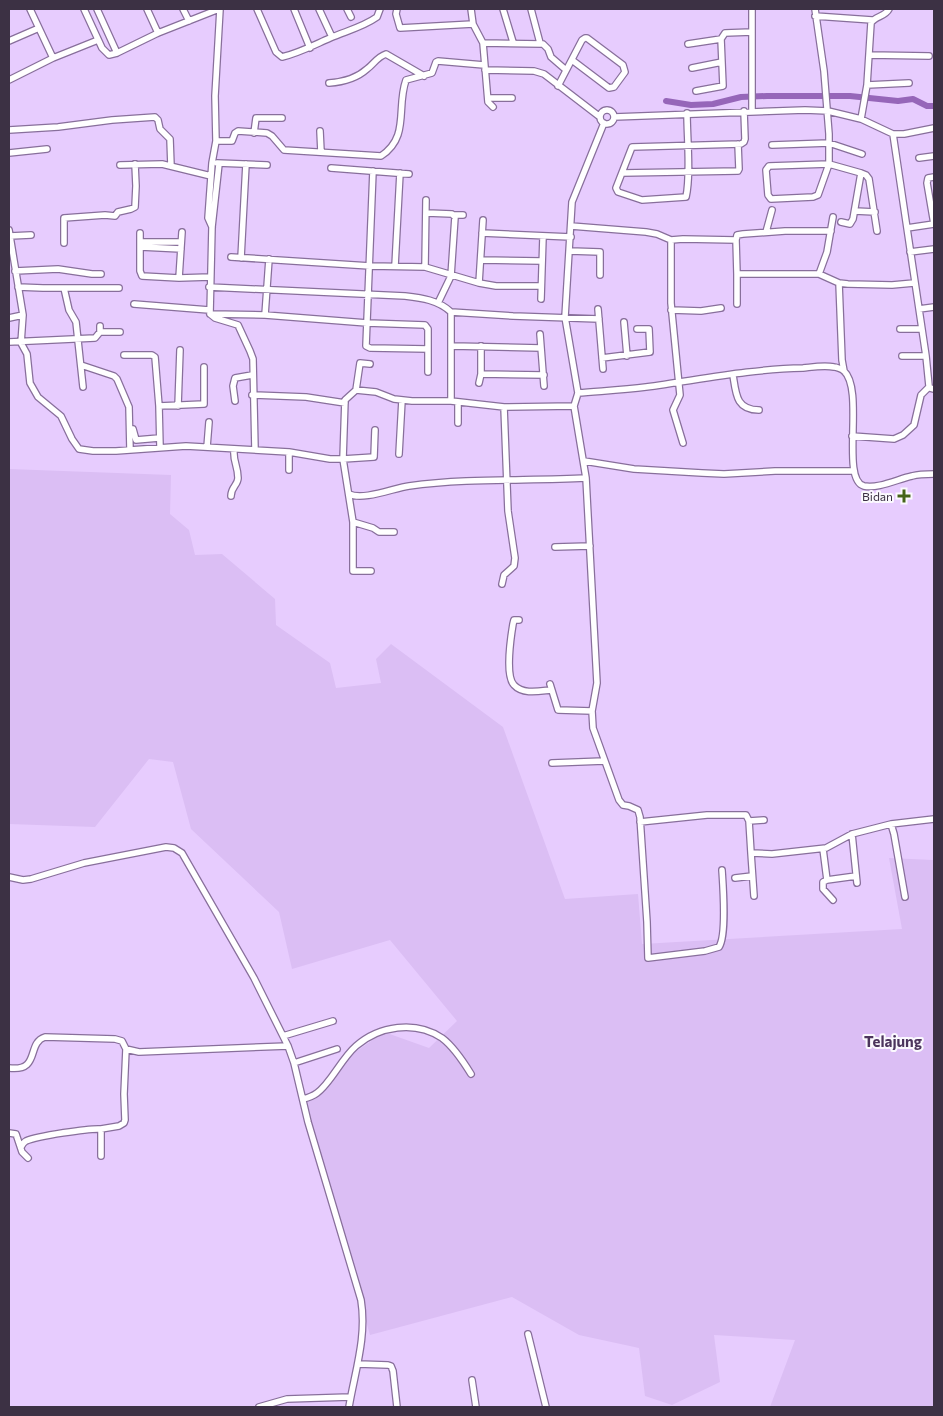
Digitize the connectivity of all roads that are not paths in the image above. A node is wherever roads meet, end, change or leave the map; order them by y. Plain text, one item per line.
1 (30, 9) edge
2 (84, 9) edge
3 (97, 9) edge
4 (148, 9) edge
5 (184, 9) edge
6 (220, 9) edge
7 (257, 9) edge
8 (294, 9) edge
9 (319, 9) edge
10 (347, 9) edge
11 (380, 9) edge
12 (397, 9) edge
13 (470, 9) edge
14 (503, 9) edge
15 (531, 9) edge
16 (752, 9) edge
17 (889, 9) edge
18 (815, 12) edge
19 (351, 17) dead end
20 (872, 20) junction
21 (189, 21) junction
22 (473, 24) junction
23 (39, 28) junction
24 (752, 32) junction
25 (158, 33) junction
26 (332, 37) junction
27 (721, 38) junction
28 (98, 40) junction
29 (9, 41) edge
30 (513, 42) junction
31 (483, 43) junction
32 (540, 43) junction
33 (688, 44) dead end
34 (310, 48) junction
35 (117, 53) junction
36 (869, 55) junction
37 (929, 56) dead end
38 (53, 58) junction
39 (572, 60) junction
40 (722, 62) junction
41 (484, 68) junction
42 (692, 68) dead end
43 (566, 70) junction
44 (424, 76) junction
45 (9, 80) edge
46 (329, 83) dead end
47 (910, 83) dead end
48 (867, 85) junction
49 (558, 86) junction
50 (696, 91) dead end
51 (488, 98) junction
52 (512, 98) dead end
53 (493, 107) dead end
54 (744, 111) junction
55 (752, 111) junction
56 (828, 111) junction
57 (687, 113) junction
58 (600, 116) junction
59 (614, 117) junction
60 (282, 118) dead end
61 (862, 119) junction
62 (604, 123) junction
63 (934, 128) edge
64 (9, 130) edge
65 (320, 131) dead end
66 (254, 133) junction
67 (893, 134) junction
68 (216, 141) junction
69 (829, 143) junction
70 (738, 144) junction
71 (772, 145) dead end
72 (687, 146) junction
73 (47, 149) dead end
74 (9, 152) edge
75 (321, 152) junction
76 (862, 154) dead end
77 (934, 156) edge
78 (919, 158) dead end
79 (212, 162) junction
80 (136, 164) junction
81 (219, 164) junction
82 (246, 164) junction
83 (829, 164) junction
84 (120, 165) dead end
85 (267, 165) dead end
86 (172, 166) junction
87 (331, 168) dead end
88 (688, 171) junction
89 (374, 172) junction
90 (400, 173) junction
91 (861, 173) junction
92 (410, 174) dead end
93 (622, 174) junction
94 (211, 176) junction
95 (934, 177) edge
96 (426, 200) dead end
97 (772, 210) dead end
98 (855, 211) junction
99 (875, 212) junction
100 (427, 213) junction
101 (454, 215) junction
102 (464, 215) dead end
103 (833, 217) dead end
104 (483, 220) dead end
105 (841, 222) dead end
106 (934, 224) edge
107 (571, 226) junction
108 (212, 227) junction
109 (907, 228) junction
110 (831, 231) junction
111 (876, 231) dead end
112 (9, 232) edge
113 (182, 232) dead end
114 (766, 232) junction
115 (140, 233) dead end
116 (482, 233) junction
117 (31, 235) dead end
118 (543, 237) junction
119 (570, 238) junction
120 (671, 240) junction
121 (736, 240) junction
122 (181, 242) junction
123 (64, 243) dead end
124 (141, 244) junction
125 (181, 249) junction
126 (934, 249) edge
127 (570, 251) junction
128 (910, 252) junction
129 (231, 257) dead end
130 (241, 258) junction
131 (269, 259) junction
132 (481, 260) junction
133 (541, 262) junction
134 (370, 266) junction
135 (394, 266) junction
136 (425, 267) junction
137 (16, 271) junction
138 (101, 274) dead end
139 (737, 274) junction
140 (818, 274) junction
141 (600, 275) dead end
142 (451, 276) junction
143 (210, 277) junction
144 (179, 278) junction
145 (479, 283) junction
146 (839, 283) junction
147 (914, 283) junction
148 (542, 286) junction
149 (18, 287) junction
150 (209, 287) junction
151 (64, 288) junction
152 (119, 288) dead end
153 (268, 290) junction
154 (368, 294) junction
155 (541, 299) dead end
156 (438, 302) junction
157 (134, 304) dead end
158 (737, 304) dead end
159 (934, 307) edge
160 (721, 308) dead end
161 (598, 309) dead end
162 (919, 309) junction
163 (671, 310) junction
164 (210, 312) junction
165 (451, 312) junction
166 (265, 315) junction
167 (23, 316) junction
168 (565, 317) junction
169 (9, 318) edge
170 (599, 319) junction
171 (624, 322) dead end
172 (367, 323) junction
173 (637, 329) dead end
174 (922, 329) junction
175 (900, 330) dead end
176 (120, 332) dead end
177 (540, 334) dead end
178 (79, 339) junction
179 (9, 342) edge
180 (21, 343) junction
181 (452, 346) junction
182 (481, 346) junction
183 (541, 348) junction
184 (428, 349) junction
185 (180, 350) dead end
186 (124, 355) dead end
187 (627, 356) junction
188 (902, 356) dead end
189 (926, 356) junction
190 (602, 358) junction
191 (370, 364) dead end
192 (81, 365) junction
193 (204, 367) dead end
194 (603, 369) dead end
195 (844, 371) junction
196 (428, 372) dead end
197 (481, 374) junction
198 (252, 375) junction
199 (544, 375) junction
200 (733, 375) junction
201 (679, 382) junction
202 (479, 383) dead end
203 (544, 386) dead end
204 (83, 387) dead end
205 (932, 388) edge
206 (356, 390) junction
207 (578, 393) junction
208 (252, 395) junction
209 (402, 400) junction
210 (236, 401) dead end
211 (451, 401) junction
212 (345, 402) junction
213 (458, 402) junction
214 (159, 406) junction
215 (178, 406) junction
216 (574, 406) junction
217 (504, 407) junction
218 (759, 410) dead end
219 (209, 422) dead end
220 (458, 423) dead end
221 (130, 425) junction
222 (375, 430) dead end
223 (852, 436) junction
224 (160, 438) junction
225 (683, 443) dead end
226 (160, 447) junction
227 (207, 448) junction
228 (130, 450) junction
229 (234, 450) junction
230 (255, 450) junction
231 (289, 452) junction
232 (399, 454) dead end
233 (343, 459) junction
234 (584, 461) junction
235 (289, 470) dead end
236 (854, 472) junction
237 (934, 474) edge
238 (586, 478) junction
239 (506, 480) junction
240 (349, 494) junction
241 (231, 496) dead end
242 (353, 522) junction
243 (394, 532) dead end
244 (590, 546) junction
245 (555, 547) dead end
246 (371, 571) dead end
247 (502, 584) dead end
248 (519, 620) dead end
249 (592, 711) junction
250 (604, 761) junction
251 (552, 763) dead end
252 (934, 819) edge
253 (764, 820) dead end
254 (748, 821) junction
255 (640, 822) junction
256 (891, 824) junction
257 (852, 834) junction
258 (823, 849) junction
259 (751, 853) junction
260 (722, 870) dead end
261 (752, 876) junction
262 (856, 876) junction
263 (9, 878) edge
264 (735, 878) dead end
265 (827, 880) junction
266 (857, 883) dead end
267 (754, 896) dead end
268 (905, 897) dead end
269 (833, 900) dead end
270 (333, 1020) dead end
271 (283, 1036) junction
272 (288, 1046) junction
273 (126, 1049) junction
274 (336, 1050) dead end
275 (294, 1063) junction
276 (9, 1068) edge
277 (471, 1074) dead end
278 (303, 1100) junction
279 (101, 1130) junction
280 (9, 1133) edge
281 (21, 1147) junction
282 (101, 1156) dead end
283 (28, 1158) dead end
284 (528, 1334) dead end
285 (358, 1364) junction
286 (472, 1380) dead end
287 (350, 1397) junction
288 (259, 1407) edge
289 (349, 1407) edge
290 (397, 1407) edge
291 (476, 1407) edge
292 (546, 1407) edge

1 - 23 street
2 - 28 street
3 - 35 street
4 - 25 street
5 - 21 street
6 - 21 street
6 - 68 street
7 - 34 street
8 - 34 street
9 - 26 street
10 - 19 street
11 - 26 street
12 - 22 street
13 - 22 street
14 - 30 street
15 - 32 street
16 - 24 street
17 - 20 street
18 - 20 street
18 - 56 street
20 - 36 street
21 - 25 street
22 - 31 street
23 - 29 street
23 - 38 street
24 - 27 street
24 - 55 street
25 - 35 street
26 - 34 street
27 - 33 street
27 - 40 street
28 - 35 street
28 - 38 street
30 - 31 street
30 - 32 street
31 - 41 street
32 - 43 street
36 - 37 street
36 - 48 street
38 - 45 street
39 - 39 street
39 - 43 street
40 - 42 street
40 - 50 street
41 - 44 street
41 - 49 street
41 - 51 street
43 - 49 street
44 - 46 street
44 - 75 street
47 - 48 street
48 - 61 street
49 - 58 street
51 - 52 street
51 - 53 street
54 - 55 street
54 - 57 street
54 - 70 street
55 - 56 street
56 - 61 street
56 - 69 street
57 - 59 street
57 - 72 street
58 - 59 street
58 - 62 street
59 - 62 street
60 - 66 street
61 - 67 street
62 - 107 street
63 - 67 street
64 - 86 street
65 - 75 street
66 - 68 street
66 - 75 street
67 - 109 street
68 - 79 street
69 - 71 street
69 - 76 street
69 - 83 street
70 - 72 street
70 - 88 street
72 - 88 street
72 - 93 street
73 - 74 street
77 - 78 street
79 - 81 street
79 - 94 street
80 - 84 street
80 - 86 street
80 - 123 street
81 - 82 street
81 - 108 street
82 - 85 street
82 - 130 street
83 - 83 street
83 - 91 street
86 - 94 street
87 - 89 street
88 - 93 street
88 - 93 street
89 - 90 street
89 - 134 street
90 - 92 street
90 - 135 street
91 - 98 street
91 - 99 street
94 - 108 street
95 - 106 street
96 - 100 street
97 - 114 street
98 - 99 street
98 - 105 street
99 - 111 street
100 - 101 street
100 - 136 street
101 - 102 street
101 - 142 street
103 - 110 street
104 - 116 street
106 - 109 street
107 - 119 street
107 - 120 street
108 - 143 street
109 - 128 street
110 - 114 street
110 - 140 street
112 - 117 street
112 - 137 street
113 - 122 street
114 - 121 street
115 - 124 street
116 - 118 street
116 - 132 street
118 - 119 street
118 - 133 street
119 - 127 street
120 - 121 street
120 - 163 street
121 - 139 street
122 - 124 street
122 - 125 street
124 - 125 street
124 - 144 street
125 - 144 street
126 - 128 street
127 - 141 street
127 - 168 street
128 - 147 street
129 - 130 street
130 - 131 street
131 - 134 street
131 - 153 street
132 - 133 street
132 - 145 street
133 - 148 street
134 - 135 street
134 - 154 street
135 - 136 street
136 - 142 street
137 - 138 street
137 - 149 street
139 - 140 street
139 - 158 street
140 - 146 street
142 - 145 street
142 - 156 street
143 - 144 street
143 - 150 street
145 - 148 street
146 - 147 street
146 - 195 street
147 - 162 street
148 - 155 street
149 - 151 street
149 - 167 street
150 - 153 street
150 - 164 street
151 - 152 street
151 - 178 street
153 - 154 street
153 - 166 street
154 - 156 street
154 - 172 street
156 - 165 street
157 - 164 street
159 - 162 street
160 - 163 street
161 - 170 street
162 - 174 street
163 - 201 street
164 - 166 street
164 - 198 street
165 - 168 street
165 - 181 street
166 - 172 street
167 - 169 street
167 - 180 street
168 - 170 street
168 - 207 street
170 - 190 street
171 - 187 street
172 - 184 street
172 - 184 street
173 - 187 street
174 - 175 street
174 - 189 street
176 - 178 street
177 - 183 street
178 - 180 street
178 - 192 street
179 - 180 street
180 - 228 street
181 - 182 street
181 - 211 street
182 - 183 street
182 - 197 street
183 - 199 street
184 - 196 street
185 - 215 street
186 - 214 street
187 - 190 street
188 - 189 street
189 - 205 street
190 - 194 street
191 - 206 street
192 - 204 street
192 - 221 street
193 - 215 street
195 - 200 street
195 - 223 street
197 - 199 street
197 - 202 street
198 - 208 street
198 - 210 street
199 - 203 street
200 - 201 street
200 - 218 street
201 - 207 street
201 - 225 street
205 - 223 street
206 - 209 street
206 - 212 street
207 - 216 street
208 - 212 street
208 - 230 street
209 - 211 street
209 - 232 street
211 - 213 street
212 - 233 street
213 - 217 street
213 - 220 street
214 - 215 street
214 - 224 street
216 - 217 street
216 - 234 street
217 - 239 street
219 - 227 street
221 - 224 street
221 - 228 street
222 - 233 street
223 - 236 street
224 - 226 street
226 - 227 street
226 - 228 street
227 - 229 street
229 - 230 street
229 - 241 street
230 - 231 street
231 - 233 street
231 - 235 street
233 - 240 street
234 - 236 street
234 - 238 street
236 - 237 street
238 - 239 street
238 - 244 street
239 - 240 street
239 - 247 street
240 - 242 street
242 - 243 street
242 - 246 street
244 - 245 street
244 - 249 street
248 - 249 street
249 - 250 street
250 - 251 street
250 - 255 street
252 - 256 street
253 - 254 street
254 - 255 street
254 - 259 street
255 - 260 street
256 - 257 street
256 - 268 street
257 - 258 street
257 - 262 street
258 - 259 street
258 - 265 street
259 - 261 street
261 - 264 street
261 - 267 street
262 - 265 street
262 - 266 street
263 - 271 street
265 - 269 street
270 - 271 street
271 - 272 street
272 - 273 street
272 - 275 street
273 - 276 street
273 - 279 street
274 - 275 street
275 - 278 street
277 - 278 street
278 - 285 street
279 - 281 street
279 - 282 street
280 - 281 street
281 - 283 street
284 - 292 street
285 - 287 street
285 - 290 street
286 - 291 street
287 - 288 street
287 - 289 street

